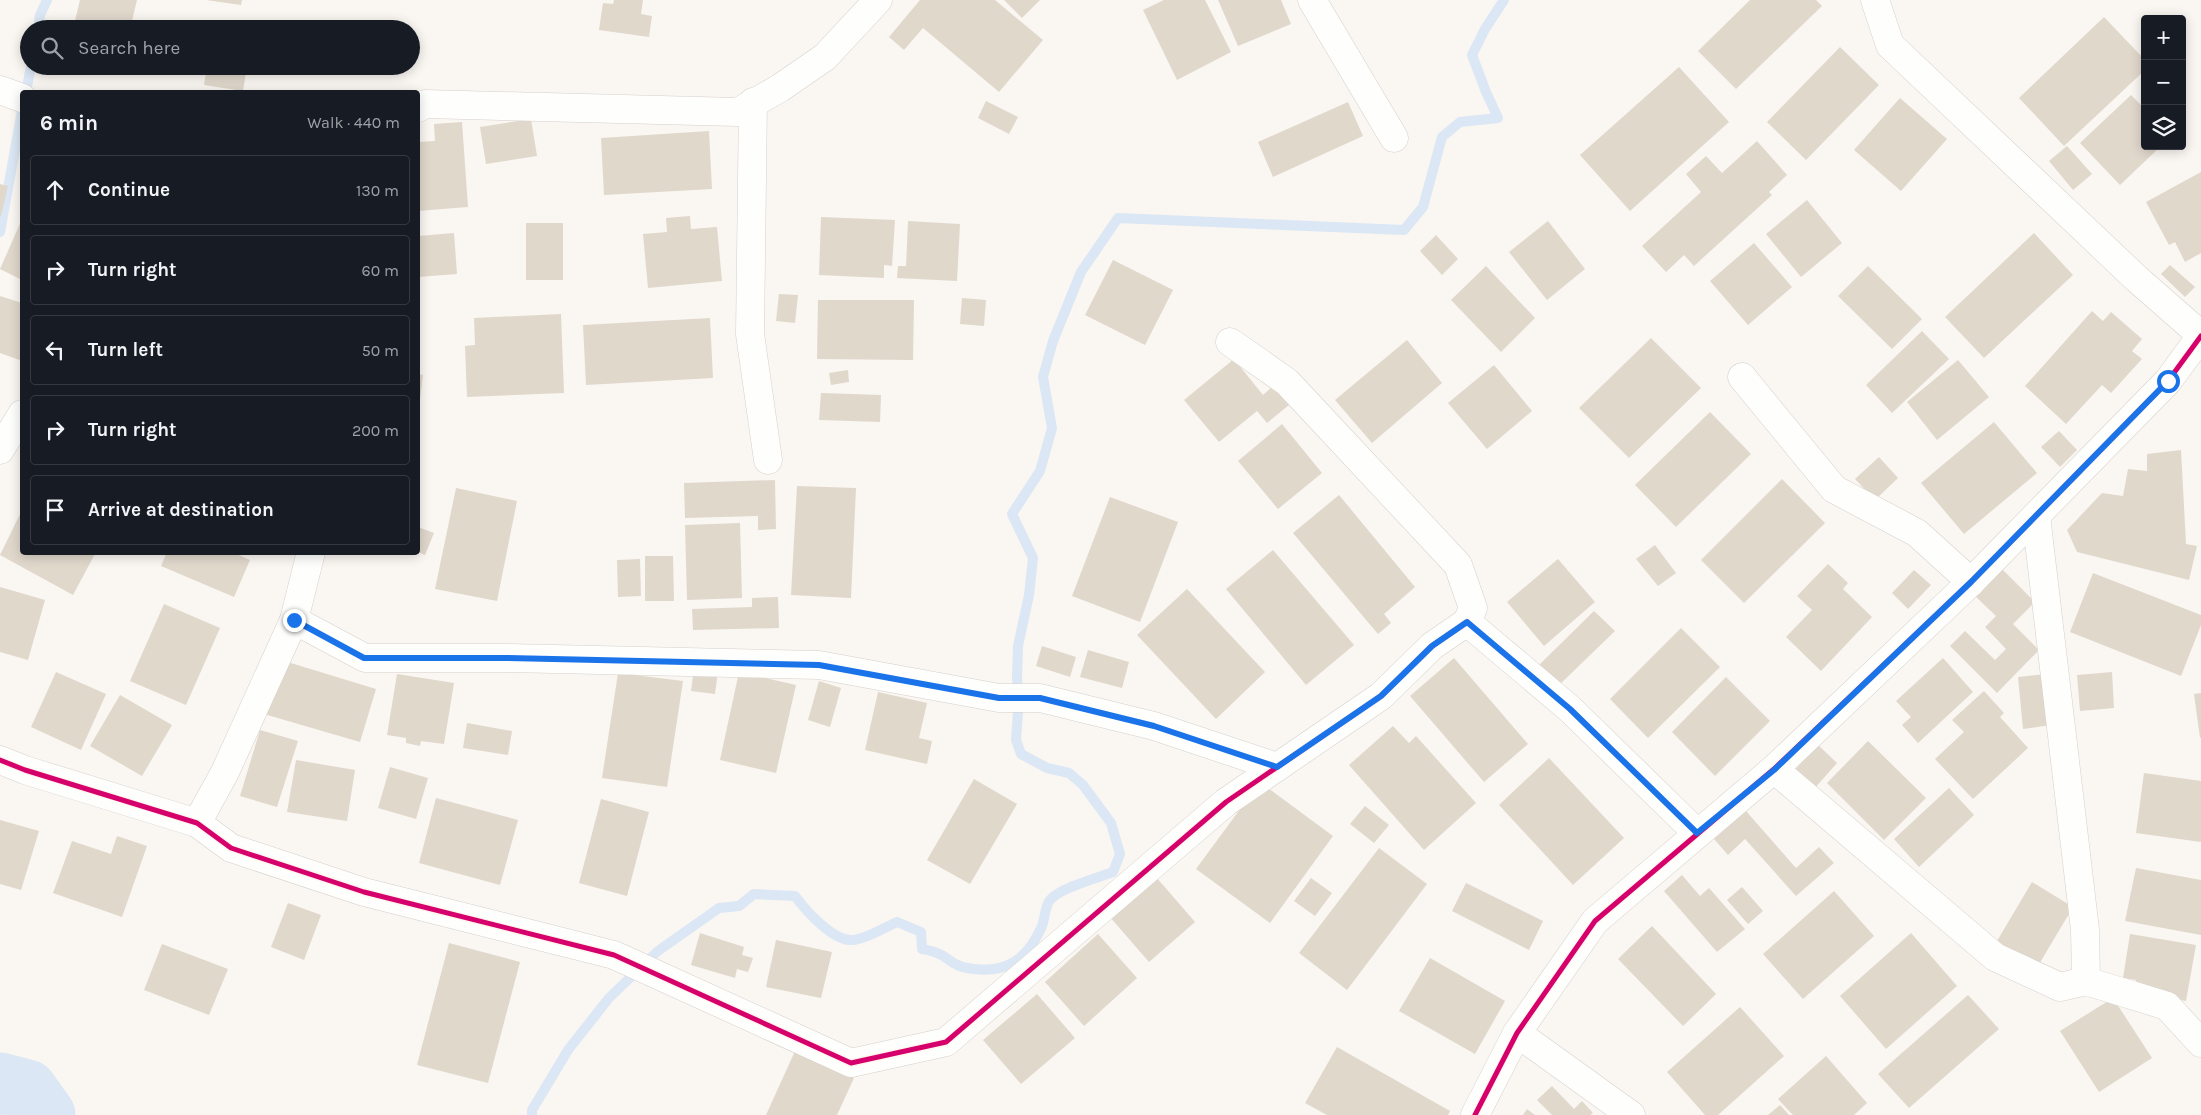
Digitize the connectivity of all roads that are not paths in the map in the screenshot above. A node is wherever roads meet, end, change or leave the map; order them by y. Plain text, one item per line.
1 (878, 0) edge
2 (1312, 0) edge
3 (1875, 0) edge
4 (0, 90) edge
5 (20, 97) edge
6 (753, 102) junction
7 (420, 107) edge
8 (1394, 138) dead end
9 (2201, 336) edge
10 (1230, 342) dead end
11 (1742, 377) dead end
12 (20, 417) edge
13 (0, 450) edge
14 (768, 460) dead end
15 (2036, 516) junction
16 (310, 555) edge
17 (1971, 582) junction
18 (294, 620) junction
19 (1467, 622) junction
20 (0, 760) edge
21 (1277, 767) junction
22 (1774, 770) junction
23 (197, 824) junction
24 (1697, 833) junction
25 (2086, 981) junction
26 (1517, 1033) junction
27 (2201, 1043) edge
28 (1475, 1115) edge
29 (1631, 1115) edge

1 - 6 street
2 - 8 street
3 - 9 street
4 - 5 street
6 - 7 street
6 - 14 street
9 - 15 street
10 - 19 street
11 - 17 street
12 - 13 street
15 - 17 street
15 - 25 street
16 - 18 street
17 - 22 street
18 - 21 street
18 - 23 street
19 - 21 street
19 - 24 street
20 - 23 street
21 - 23 street
22 - 24 street
22 - 25 street
24 - 26 street
25 - 27 street
26 - 28 street
26 - 29 street

